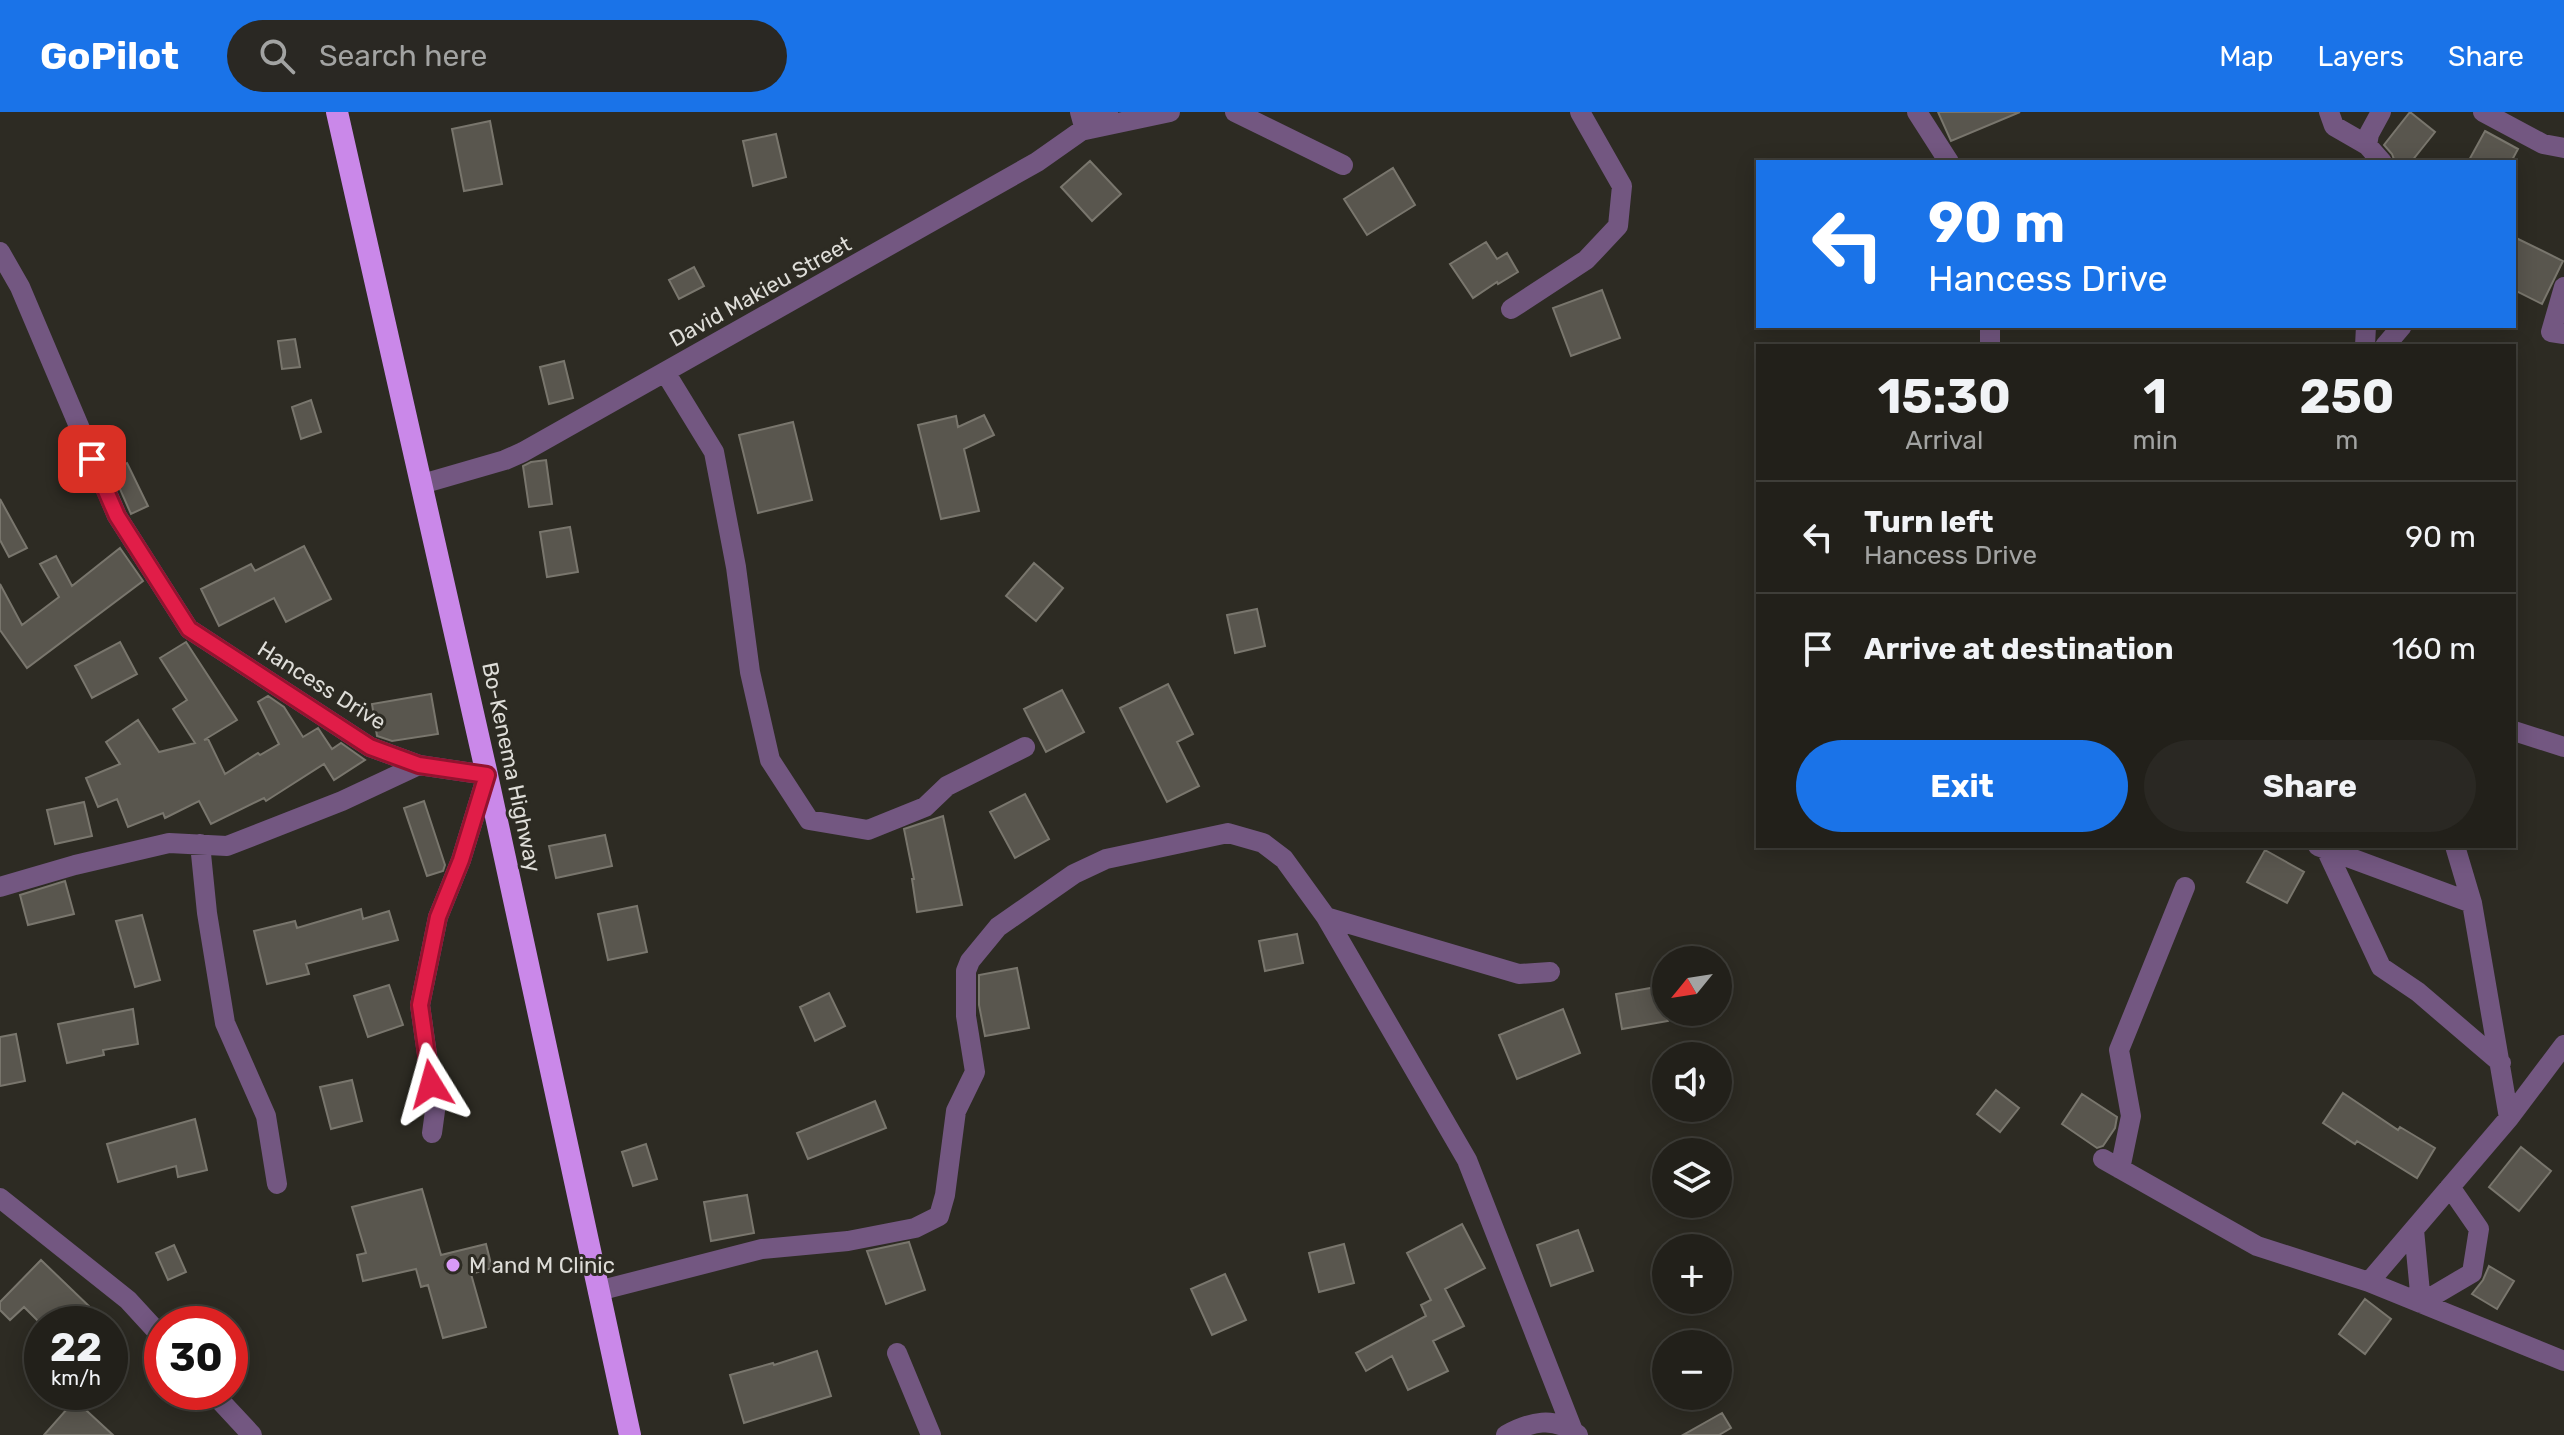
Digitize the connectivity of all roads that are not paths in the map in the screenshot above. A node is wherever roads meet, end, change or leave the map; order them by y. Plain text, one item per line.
1 (337, 112) edge
2 (1108, 112) edge
3 (1170, 112) edge
4 (1235, 112) edge
5 (1580, 112) edge
6 (1917, 112) edge
7 (2329, 112) edge
8 (2381, 112) edge
9 (2483, 112) edge
10 (1082, 121) edge
11 (2367, 145) junction
12 (2564, 148) edge
13 (1948, 160) edge
14 (2380, 160) edge
15 (1343, 165) dead end
16 (0, 252) edge
17 (2564, 287) edge
18 (1511, 309) dead end
19 (2400, 328) edge
20 (2564, 334) edge
21 (2387, 344) edge
22 (665, 372) junction
23 (422, 484) junction
24 (2516, 732) edge
25 (1025, 747) dead end
26 (2564, 747) edge
27 (419, 765) junction
28 (487, 775) junction
29 (200, 844) junction
30 (2322, 848) edge
31 (2456, 848) edge
32 (0, 887) edge
33 (2185, 887) dead end
34 (2472, 903) junction
35 (1326, 917) junction
36 (1550, 972) dead end
37 (2564, 1045) edge
38 (2501, 1063) junction
39 (2509, 1118) junction
40 (432, 1133) dead end
41 (277, 1184) dead end
42 (2450, 1187) junction
43 (0, 1198) edge
44 (2414, 1230) junction
45 (2369, 1282) junction
46 (598, 1291) junction
47 (2421, 1303) junction
48 (144, 1317) edge
49 (897, 1353) dead end
50 (2564, 1361) edge
51 (229, 1410) edge
52 (1576, 1433) edge
53 (252, 1435) edge
54 (630, 1435) edge
55 (931, 1435) edge
56 (1506, 1435) edge

1 - 23 highway, Bo-Kenema Highway
2 - 10 street, David Makieu Street
3 - 10 street
4 - 15 street
5 - 18 street
6 - 13 street
7 - 11 street
8 - 11 street
9 - 12 street
10 - 22 street, David Makieu Street
11 - 14 street
16 - 27 street, Hancess Drive
17 - 20 street
19 - 21 street
22 - 23 street, David Makieu Street
22 - 25 street
23 - 28 highway, Bo-Kenema Highway
24 - 26 street
27 - 28 street, Hancess Drive
27 - 29 street
28 - 40 street
28 - 46 highway, Bo-Kenema Highway
29 - 32 street
29 - 41 street
30 - 34 street
30 - 38 street
31 - 34 street
33 - 45 street
34 - 38 street
35 - 36 street
35 - 46 street
35 - 52 street
37 - 39 street
38 - 39 street
39 - 42 street
42 - 44 street
42 - 47 street
43 - 48 street
44 - 45 street
44 - 47 street
45 - 47 street
46 - 54 highway, Bo-Kenema Highway
47 - 50 street
49 - 55 street
51 - 53 street
52 - 56 street

